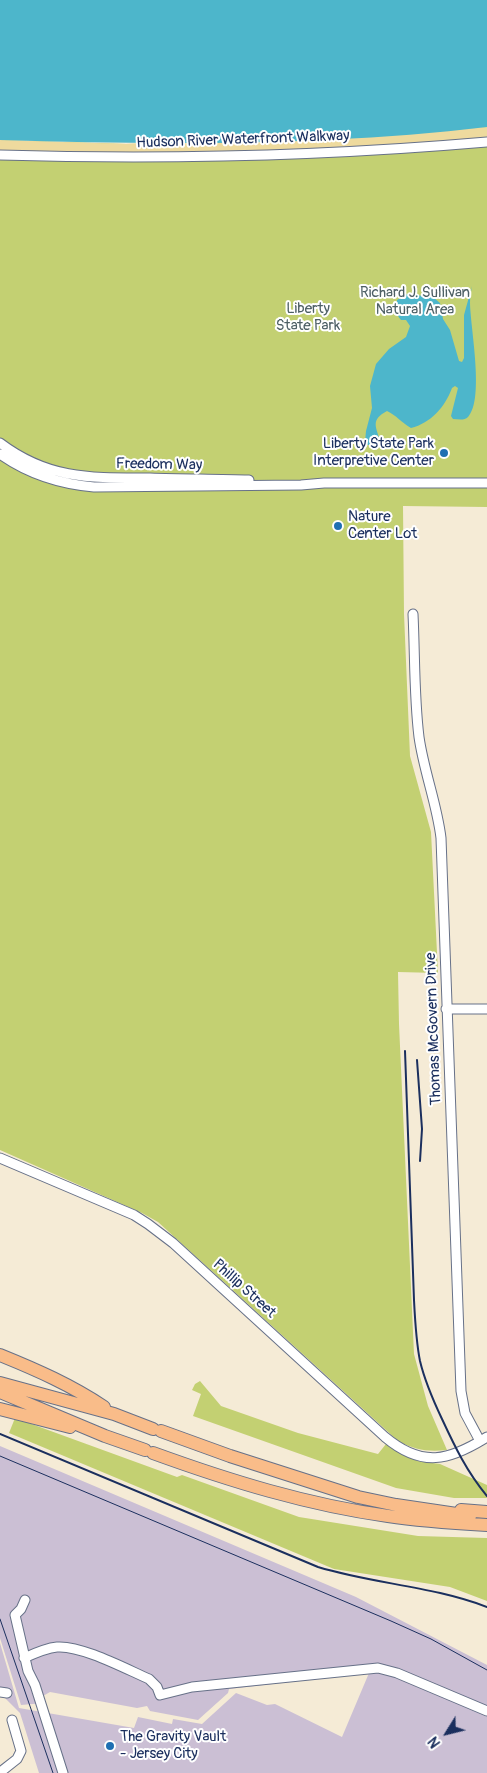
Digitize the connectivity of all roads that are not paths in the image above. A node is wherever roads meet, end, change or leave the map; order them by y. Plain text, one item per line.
1 (487, 142) edge
2 (0, 155) edge
3 (0, 444) edge
4 (0, 454) edge
5 (324, 483) junction
6 (487, 483) edge
7 (413, 614) dead end
8 (446, 1009) junction
9 (487, 1009) edge
10 (0, 1158) edge
11 (0, 1355) edge
12 (0, 1383) edge
13 (0, 1392) edge
14 (0, 1409) edge
15 (114, 1414) junction
16 (105, 1436) junction
17 (484, 1439) edge
18 (455, 1512) junction
19 (487, 1512) edge
20 (487, 1517) edge
21 (487, 1526) edge
22 (25, 1600) dead end
23 (24, 1658) junction
24 (487, 1711) edge
25 (12, 1720) dead end
26 (4, 1771) edge
27 (63, 1773) edge

1 - 2 street, Hudson River Waterfront Walkway
3 - 5 street, Freedom Way
4 - 5 street, Freedom Way
5 - 6 street, Freedom Way
7 - 8 street, Thomas McGovern Drive
8 - 9 street
8 - 17 street, Thomas McGovern Drive
10 - 17 street, Phillip Street
11 - 15 highway
12 - 15 highway
13 - 16 highway
14 - 16 highway
15 - 18 highway
16 - 21 highway
18 - 19 highway
18 - 20 highway
22 - 23 street
23 - 24 street
23 - 27 street
25 - 26 street

